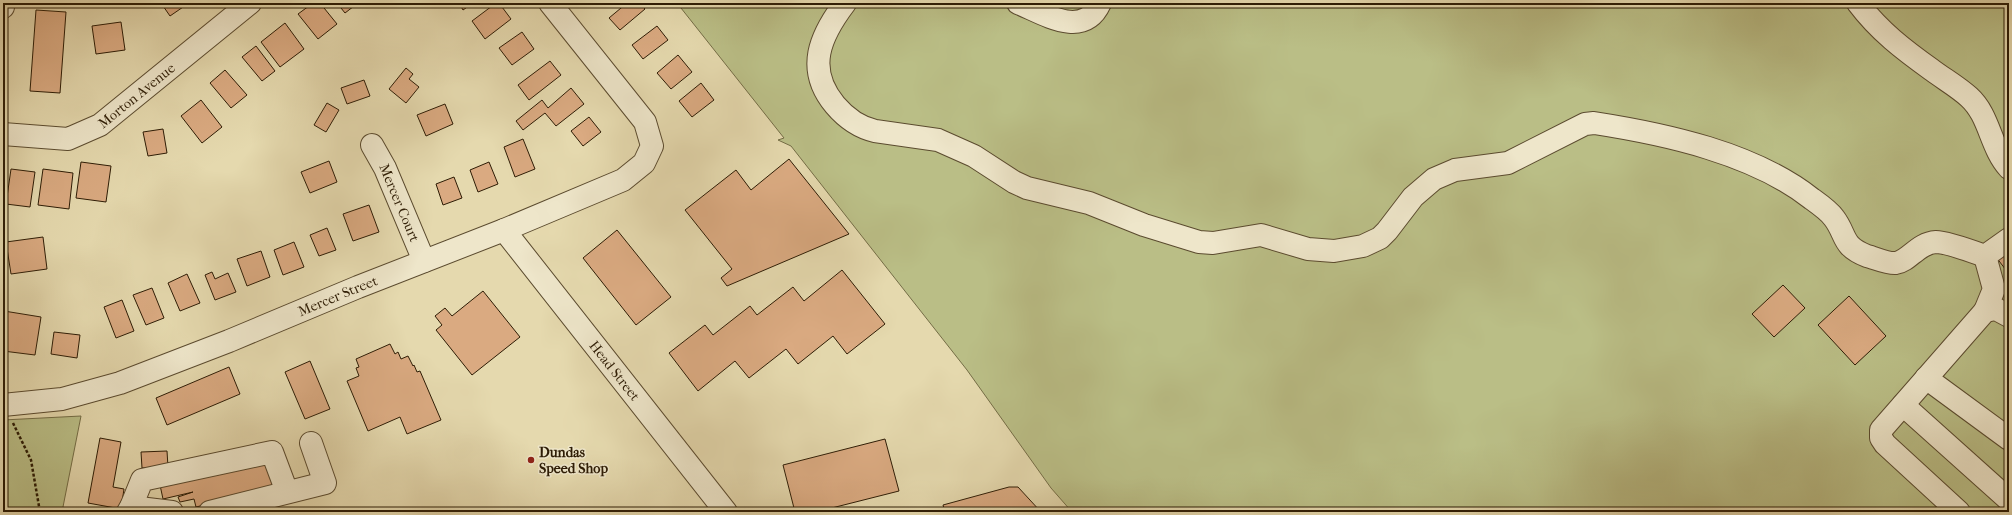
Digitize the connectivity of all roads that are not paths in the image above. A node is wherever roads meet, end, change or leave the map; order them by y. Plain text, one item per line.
1 (3, 3) edge
2 (250, 3) edge
3 (550, 3) edge
4 (845, 3) edge
5 (1018, 3) edge
6 (1100, 3) edge
7 (1858, 3) edge
8 (3, 7) edge
9 (3, 134) edge
10 (372, 145) dead end
11 (2009, 168) edge
12 (504, 230) junction
13 (2009, 239) edge
14 (1985, 256) junction
15 (424, 261) junction
16 (1984, 311) junction
17 (2009, 316) edge
18 (1926, 378) junction
19 (4, 405) edge
20 (1903, 405) junction
21 (2009, 439) edge
22 (311, 443) dead end
23 (287, 492) junction
24 (2009, 500) edge
25 (129, 509) edge
26 (172, 512) edge
27 (210, 512) edge
28 (726, 512) edge
29 (1959, 512) edge

1 - 8 street
2 - 9 street, Morton Avenue
3 - 12 street, Mercer Street
4 - 14 street
5 - 6 street
7 - 11 street
10 - 15 street, Mercer Court
12 - 15 street, Mercer Street
12 - 28 street, Head Street
13 - 14 street
14 - 16 street
15 - 19 street, Mercer Street
16 - 17 street
16 - 18 street
18 - 20 street
18 - 21 street
20 - 24 street
20 - 29 street
22 - 23 street
23 - 25 street
23 - 27 street
25 - 26 street

